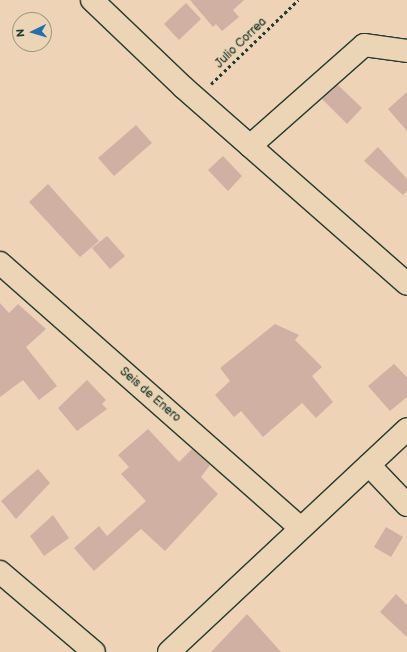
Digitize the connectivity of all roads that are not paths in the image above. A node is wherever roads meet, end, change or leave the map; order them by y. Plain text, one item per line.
1 (92, 0) edge
2 (407, 51) edge
3 (250, 146) junction
4 (0, 263) edge
5 (407, 284) edge
6 (407, 429) edge
7 (369, 465) junction
8 (407, 505) edge
9 (299, 527) junction
10 (0, 572) edge
11 (94, 652) edge
12 (169, 652) edge

1 - 3 street
2 - 3 street
3 - 5 street
4 - 9 street, Seis de Enero
6 - 7 street
7 - 8 street
7 - 9 street
9 - 12 street
10 - 11 street

